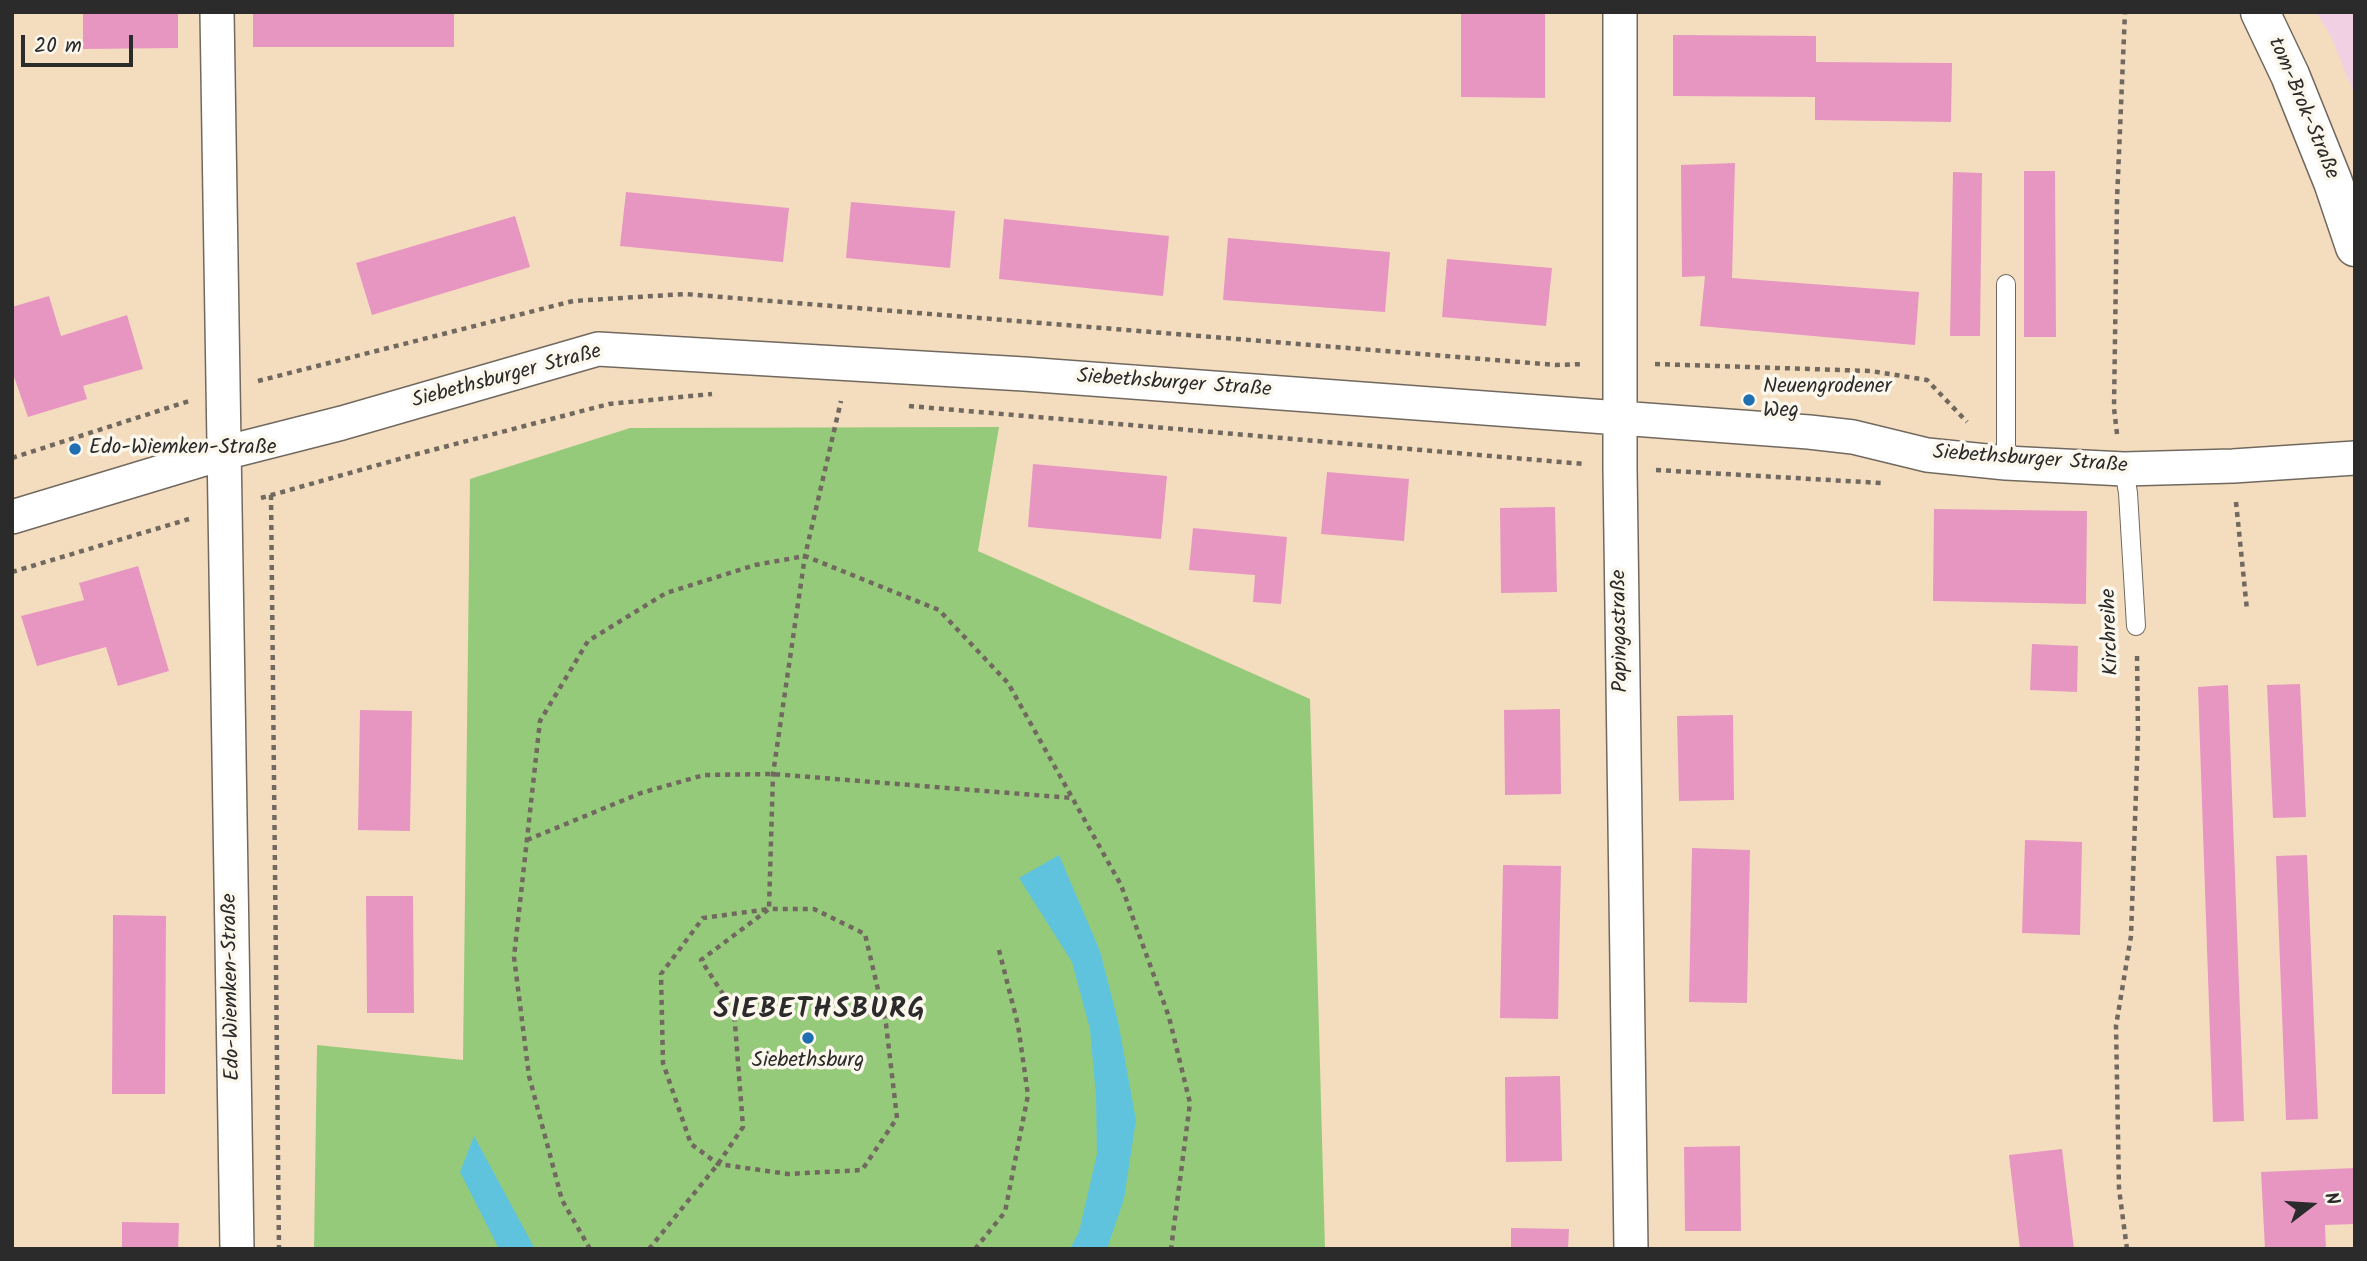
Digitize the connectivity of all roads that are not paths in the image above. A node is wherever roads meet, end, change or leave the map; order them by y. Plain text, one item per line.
1 (217, 12) edge
2 (1620, 12) edge
3 (2260, 12) edge
4 (2355, 247) edge
5 (2006, 284) dead end
6 (1621, 419) junction
7 (224, 453) junction
8 (2355, 458) edge
9 (2006, 463) junction
10 (2124, 469) junction
11 (12, 517) edge
12 (2136, 626) road end
13 (236, 1249) edge
14 (1631, 1249) edge

1 - 7 street, Edo-Wiemken-Straße
2 - 6 street, Papingastraße
3 - 4 street, tom-Brok-Straße
5 - 9 lane
6 - 7 street, Siebethsburger Straße
6 - 9 street, Siebethsburger Straße
6 - 14 street, Papingastraße
7 - 11 street, Siebethsburger Straße
7 - 13 street, Edo-Wiemken-Straße
8 - 10 street, Siebethsburger Straße
9 - 10 street, Siebethsburger Straße
10 - 12 lane, Kirchreihe

